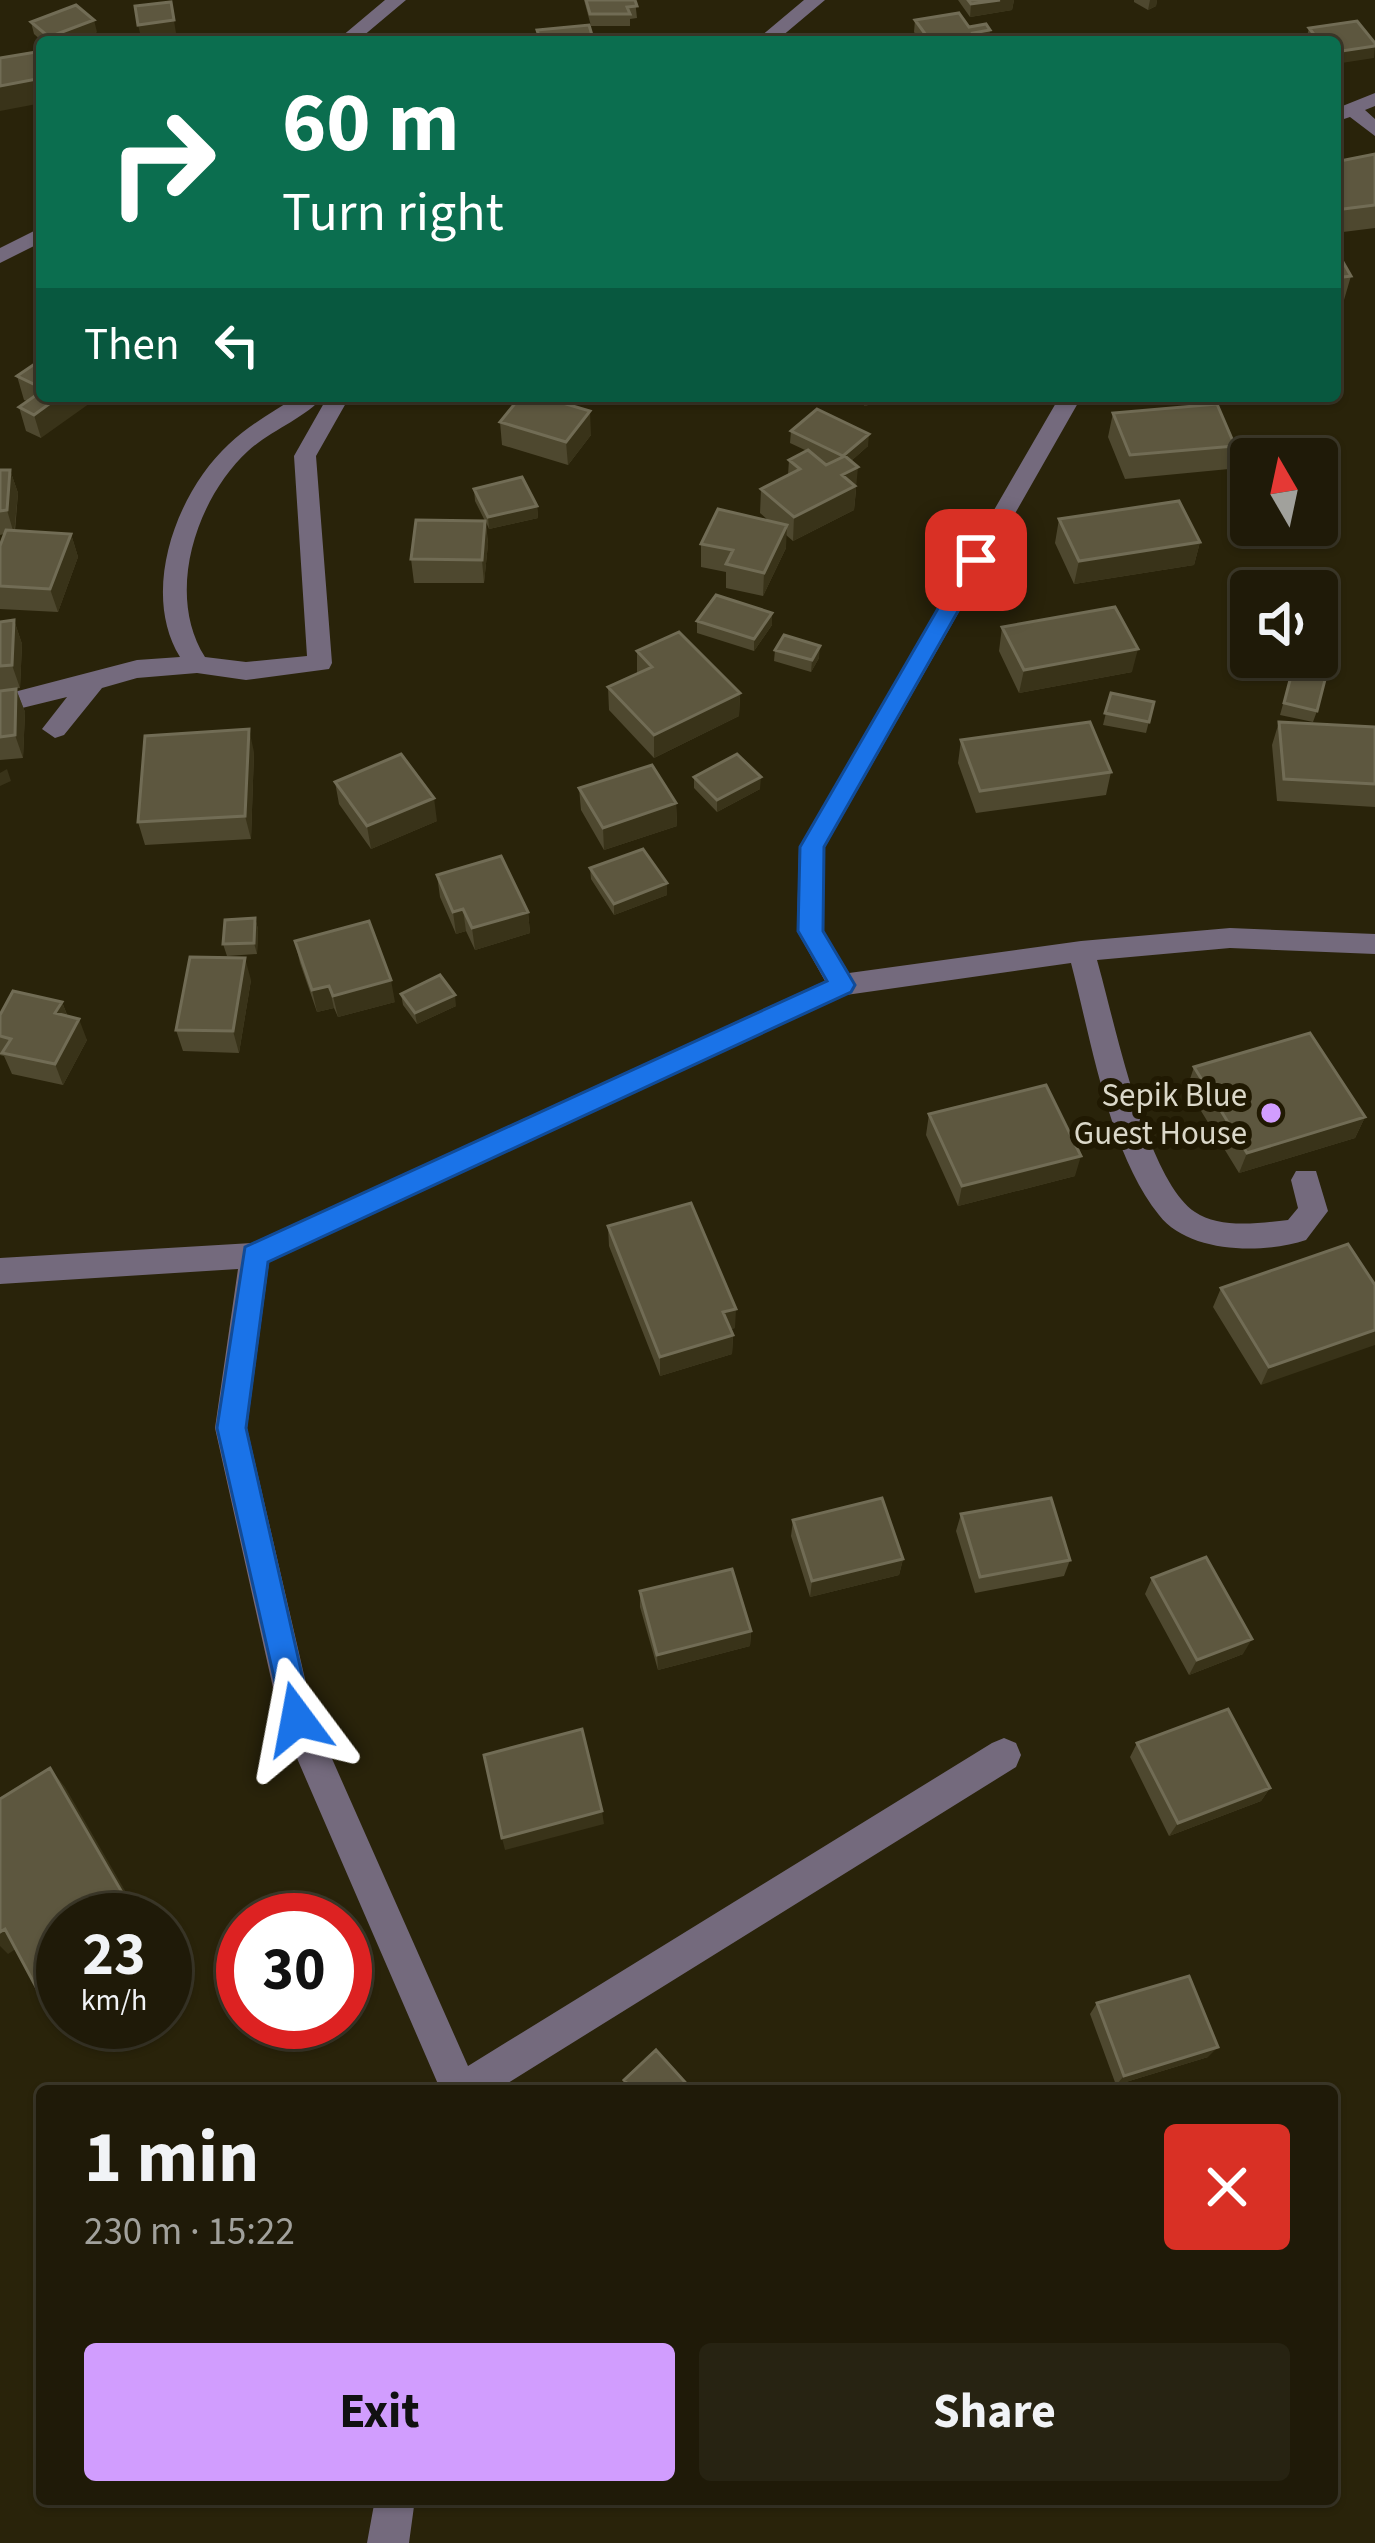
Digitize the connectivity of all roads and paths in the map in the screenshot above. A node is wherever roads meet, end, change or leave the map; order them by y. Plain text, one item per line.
1 (397, 0) edge
2 (816, 0) edge
3 (352, 36) edge
4 (771, 36) edge
5 (1375, 99) edge
6 (1344, 112) edge
7 (1375, 130) edge
8 (36, 236) edge
9 (0, 257) edge
10 (305, 402) edge
11 (336, 402) edge
12 (1068, 402) edge
13 (197, 664) junction
14 (93, 682) junction
15 (18, 700) edge
16 (55, 729) dead end
17 (1375, 944) edge
18 (1081, 951) junction
19 (842, 985) junction
20 (1306, 1180) dead end
21 (255, 1255) junction
22 (0, 1271) edge
23 (1004, 1755) dead end
24 (458, 2085) edge
25 (471, 2085) edge
26 (394, 2505) edge
27 (388, 2543) edge

1 - 3 street
2 - 4 street
5 - 6 street
6 - 7 street
8 - 9 street
10 - 13 street
11 - 13 street
12 - 19 street
13 - 14 street
14 - 15 street
14 - 16 street
17 - 18 street
18 - 19 street
18 - 20 street
19 - 21 street
21 - 22 street
21 - 24 street
23 - 25 street
26 - 27 street

